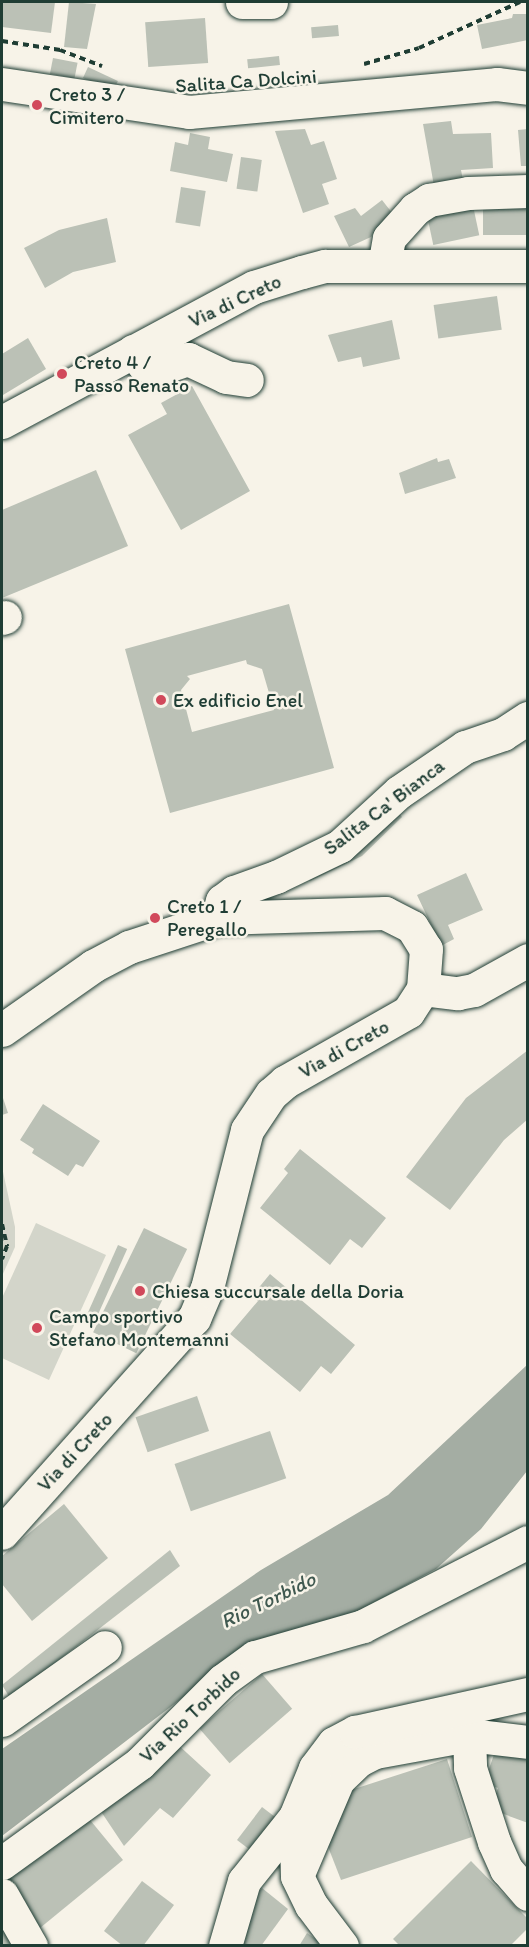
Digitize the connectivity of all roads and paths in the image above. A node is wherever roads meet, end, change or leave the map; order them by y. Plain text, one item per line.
1 (242, 2) edge
2 (270, 2) edge
3 (520, 2) edge
4 (2, 42) edge
5 (362, 64) dead end
6 (105, 67) dead end
7 (2, 84) edge
8 (528, 88) edge
9 (528, 191) edge
10 (384, 266) junction
11 (528, 266) edge
12 (133, 351) junction
13 (247, 380) dead end
14 (2, 422) edge
15 (528, 718) edge
16 (217, 918) junction
17 (528, 960) edge
18 (423, 989) junction
19 (2, 1030) edge
20 (2, 1224) edge
21 (2, 1259) edge
22 (2, 1533) edge
23 (528, 1542) edge
24 (105, 1647) dead end
25 (528, 1695) edge
26 (2, 1720) edge
27 (469, 1735) junction
28 (528, 1742) edge
29 (294, 1817) junction
30 (2, 1863) edge
31 (297, 1876) junction
32 (528, 1894) edge
33 (2, 1895) edge
34 (31, 1946) edge
35 (225, 1946) edge
36 (342, 1946) edge

1 - 2 street
3 - 5 path
4 - 6 path
7 - 8 street
9 - 10 street
10 - 11 street, Via di Creto
10 - 12 street, Via di Creto
12 - 13 street
12 - 14 street, Via di Creto
15 - 16 street, Salita Ca' Bianca
16 - 18 street
16 - 19 street
17 - 18 street
18 - 22 street, Via di Creto
20 - 21 path
23 - 30 street, Via Rio Torbido
24 - 26 street
25 - 29 street
27 - 28 street
27 - 31 street
27 - 32 street
29 - 31 street
29 - 35 street
31 - 36 street
33 - 34 street

